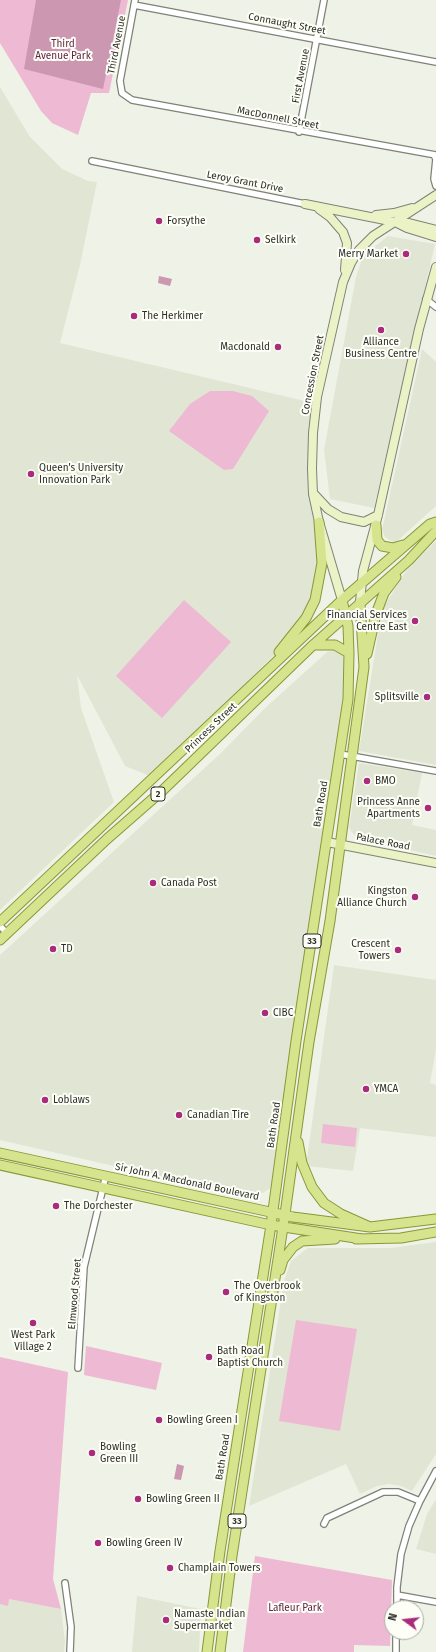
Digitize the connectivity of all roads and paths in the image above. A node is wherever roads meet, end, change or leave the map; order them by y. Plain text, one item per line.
1 (324, 0) edge
2 (134, 2) edge
3 (317, 39) junction
4 (436, 62) edge
5 (122, 93) joint
6 (299, 132) junction
7 (435, 155) edge
8 (92, 161) dead end
9 (436, 186) edge
10 (436, 195) edge
11 (305, 204) junction
12 (424, 204) junction
13 (360, 215) junction
14 (395, 222) junction
15 (436, 230) edge
16 (436, 236) edge
17 (436, 267) edge
18 (343, 282) junction
19 (426, 299) junction
20 (436, 307) edge
21 (313, 494) junction
22 (378, 515) junction
23 (319, 522) junction
24 (436, 522) edge
25 (376, 525) junction
26 (436, 531) edge
27 (405, 545) junction
28 (409, 560) junction
29 (362, 582) junction
30 (342, 600) junction
31 (360, 602) junction
32 (345, 616) junction
33 (313, 645) junction
34 (349, 653) junction
35 (364, 667) junction
36 (258, 678) junction
37 (340, 754) junction
38 (352, 756) junction
39 (436, 771) edge
40 (327, 842) junction
41 (340, 844) junction
42 (436, 863) edge
43 (0, 922) edge
44 (0, 926) edge
45 (3, 936) edge
46 (296, 1134) junction
47 (0, 1152) edge
48 (0, 1165) edge
49 (106, 1175) junction
50 (103, 1187) junction
51 (273, 1211) junction
52 (285, 1214) junction
53 (436, 1219) edge
54 (271, 1225) junction
55 (370, 1227) junction
56 (282, 1228) junction
57 (436, 1232) edge
58 (362, 1239) junction
59 (271, 1298) junction
60 (78, 1368) dead end
61 (436, 1471) edge
62 (420, 1501) junction
63 (324, 1524) dead end
64 (65, 1583) dead end
65 (397, 1595) junction
66 (397, 1600) edge
67 (436, 1602) edge
68 (396, 1640) edge
69 (70, 1652) edge
70 (207, 1652) edge
71 (220, 1652) edge
72 (396, 1652) edge

1 - 3 street, First Avenue
2 - 3 street, Connaught Street
2 - 5 street, Third Avenue
3 - 4 street, Connaught Street
3 - 6 street, First Avenue
5 - 6 street, MacDonnell Street
6 - 7 street, MacDonnell Street
7 - 9 street, MacDonnell Street
8 - 11 street, Leroy Grant Drive
10 - 12 main road, Concession Street
11 - 13 main road, Leroy Grant Drive
11 - 18 main road
12 - 13 main road
12 - 14 main road, Concession Street
13 - 14 main road, Leroy Grant Drive
14 - 15 main road, Leroy Grant Drive
14 - 16 main road, Leroy Grant Drive
14 - 18 main road, Concession Street
17 - 19 main road
18 - 21 main road, Concession Street
19 - 20 street
19 - 22 main road
21 - 22 main road
21 - 23 main road, Concession Street
22 - 25 main road
23 - 30 main road, Concession Street
23 - 36 main road
24 - 27 main road, Princess Street / 2
25 - 27 main road
25 - 29 main road
26 - 28 main road, Princess Street / 2
27 - 29 main road, Princess Street / 2
28 - 31 main road, Princess Street / 2
28 - 35 main road
29 - 30 main road, Princess Street / 2
29 - 31 main road, 33
30 - 32 main road, Bath Road / 33
30 - 36 main road, Princess Street / 2
31 - 32 main road, Princess Street / 2
31 - 35 main road, 33
32 - 33 main road, Princess Street / 2
32 - 34 main road, Bath Road / 33
33 - 34 main road
33 - 45 main road, Princess Street / 2
34 - 37 main road, Bath Road / 33
35 - 38 main road, 33
36 - 43 main road, Princess Street / 2
37 - 38 street
37 - 40 main road, Bath Road / 33
38 - 39 street
38 - 41 main road, 33
40 - 41 main road, Palace Road
40 - 51 main road, Bath Road / 33
41 - 42 main road, Palace Road
41 - 46 main road, 33
44 - 45 street
46 - 52 main road, 33
46 - 55 main road
47 - 49 main road, Sir John A. Macdonald Boulevard
48 - 50 main road
49 - 50 street, Elmwood Street
49 - 51 main road, Sir John A. Macdonald Boulevard
50 - 54 main road
50 - 60 street, Elmwood Street
51 - 52 main road, Sir John A. Macdonald Boulevard
51 - 54 main road, Bath Road / 33
52 - 55 main road, Sir John A. Macdonald Boulevard
52 - 56 main road, 33
53 - 55 main road, Sir John A. Macdonald Boulevard
54 - 56 main road
54 - 70 main road, Bath Road / 33
56 - 58 main road
56 - 59 main road, 33
57 - 58 main road
58 - 59 main road
59 - 71 main road, 33
61 - 62 street
62 - 63 street
62 - 65 street
64 - 69 street
65 - 66 street
65 - 67 street
68 - 72 street

